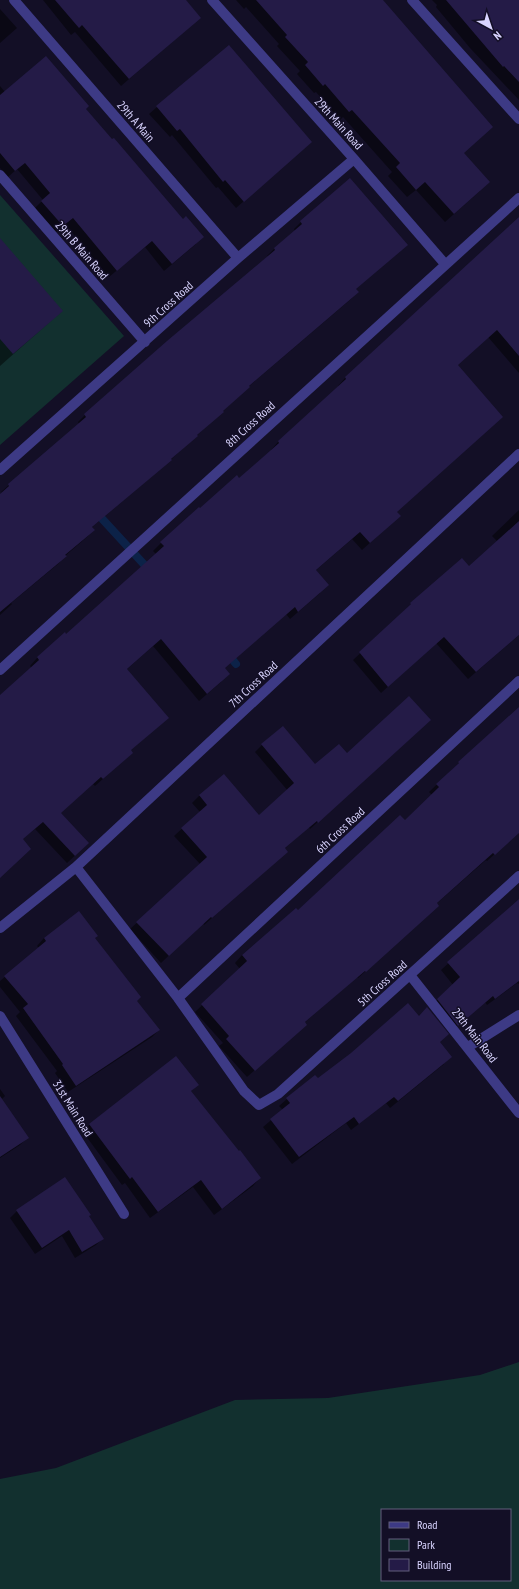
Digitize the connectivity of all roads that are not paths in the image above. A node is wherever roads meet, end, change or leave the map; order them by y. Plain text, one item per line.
1 (14, 0) edge
2 (212, 0) edge
3 (412, 0) edge
4 (519, 119) edge
5 (354, 159) junction
6 (0, 175) edge
7 (519, 198) edge
8 (238, 258) junction
9 (445, 264) junction
10 (145, 342) junction
11 (519, 454) edge
12 (0, 470) edge
13 (0, 670) edge
14 (519, 681) edge
15 (76, 867) junction
16 (519, 876) edge
17 (0, 928) edge
18 (410, 975) junction
19 (178, 998) junction
20 (519, 1015) edge
21 (0, 1016) edge
22 (468, 1047) junction
23 (519, 1113) edge
24 (124, 1214) dead end

1 - 8 street, 29th A Main
2 - 5 street, 29th Main Road
3 - 4 street
5 - 8 street, 9th Cross Road
5 - 9 street, 29th Main Road
6 - 10 street, 29th B Main Road
7 - 9 street, 8th Cross Road
8 - 10 street, 9th Cross Road
9 - 13 street, 8th Cross Road
10 - 12 street, 9th Cross Road
11 - 15 street, 7th Cross Road
14 - 19 street, 6th Cross Road
15 - 17 street, 7th Cross Road
15 - 19 street
16 - 18 street, 5th Cross Road
18 - 19 street, 5th Cross Road
18 - 22 street, 29th Main Road
20 - 22 street
21 - 24 street, 31st Main Road
22 - 23 street, 29th Main Road

